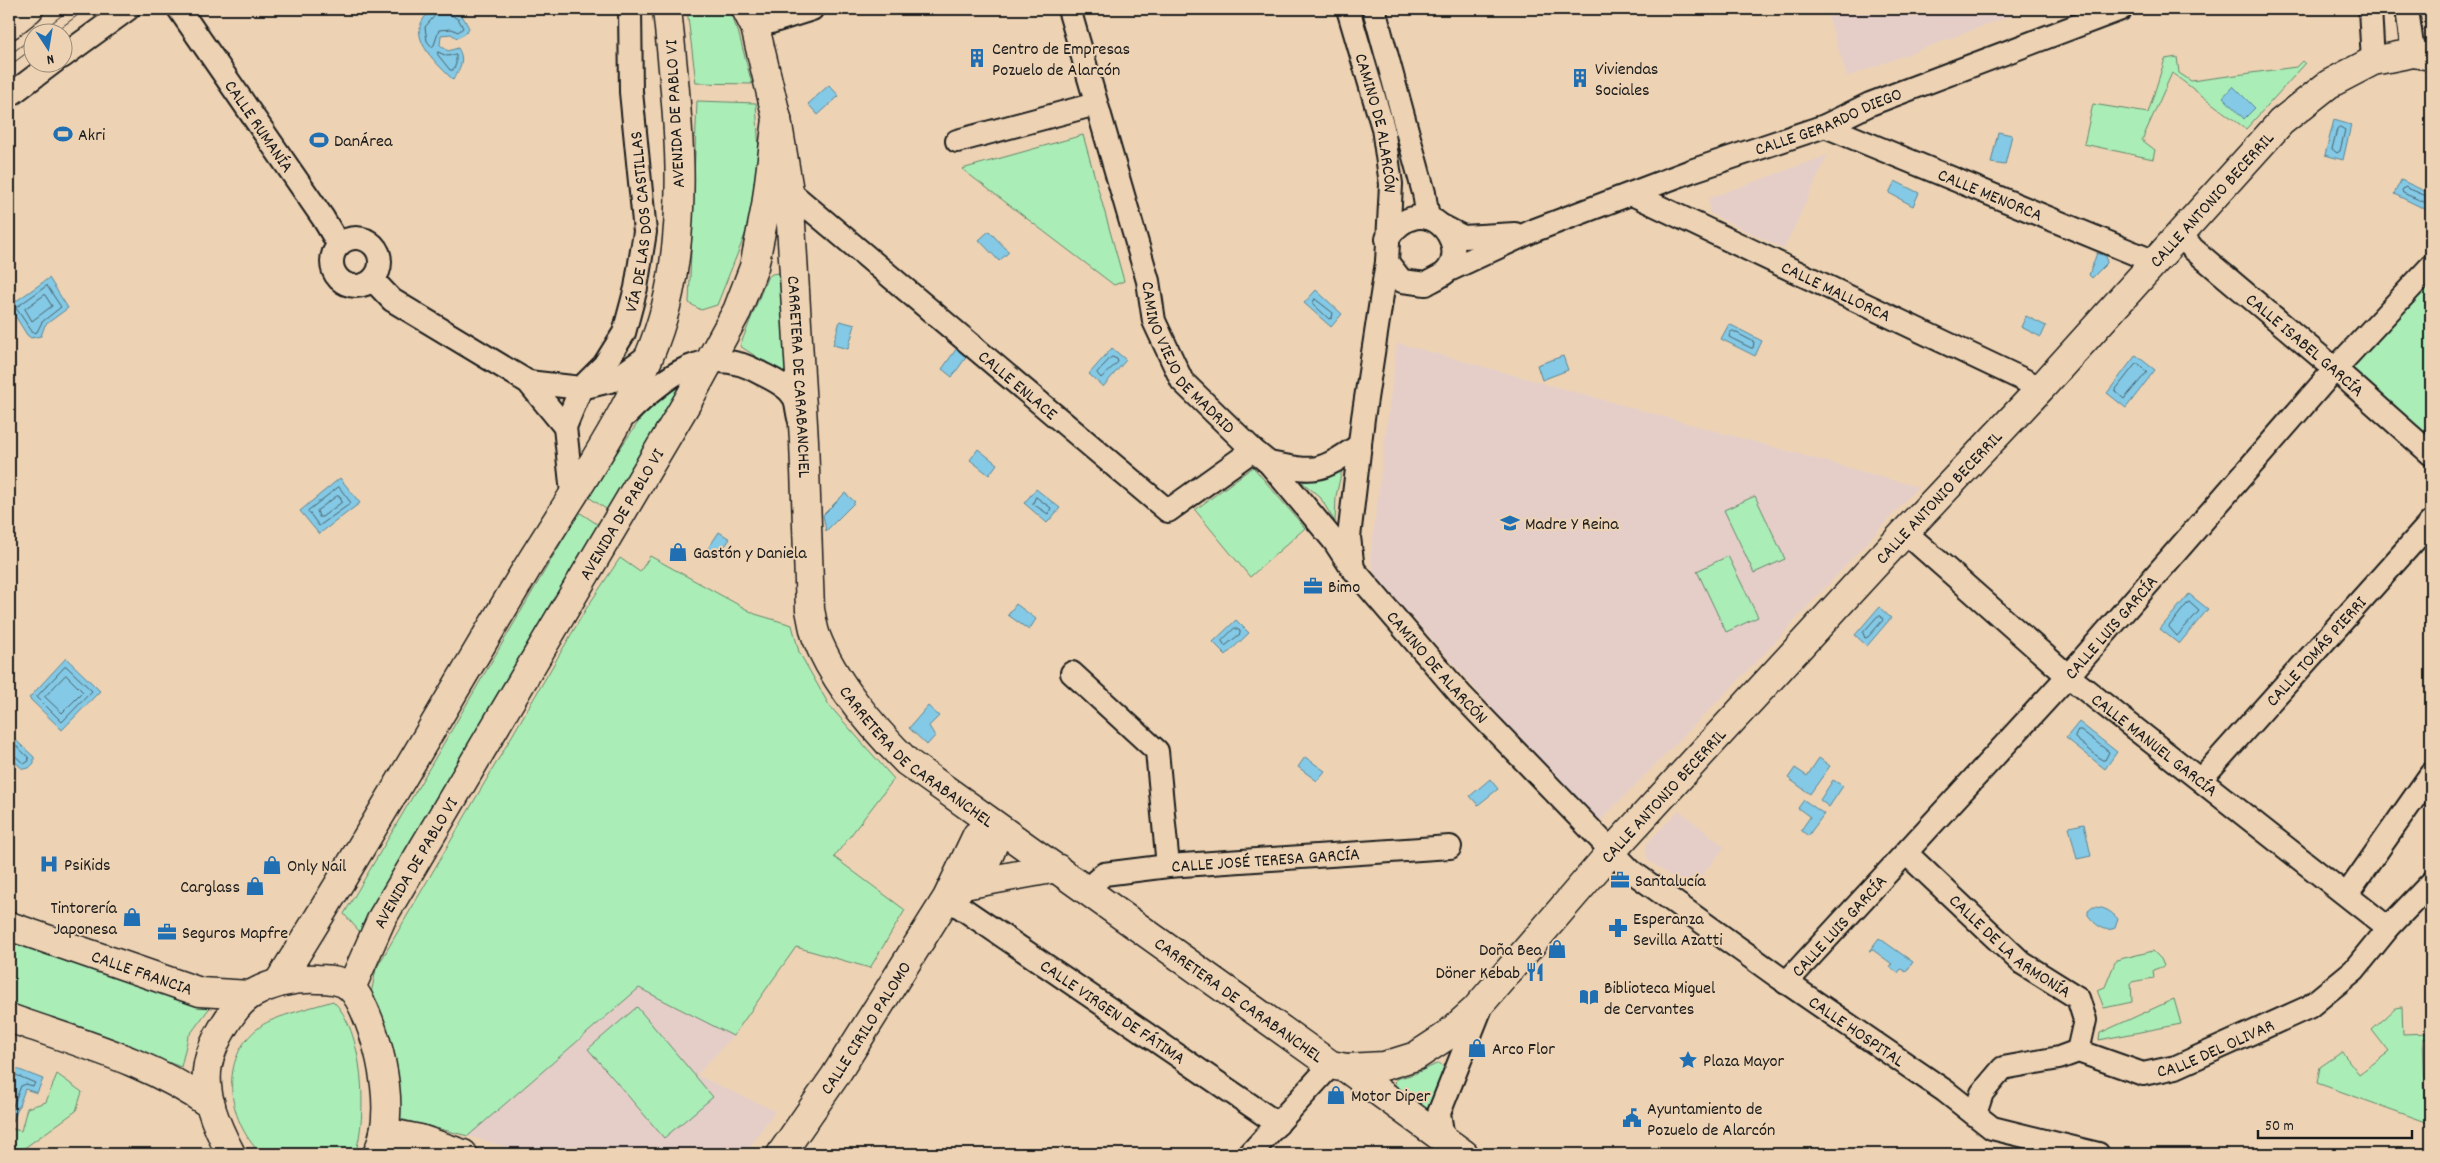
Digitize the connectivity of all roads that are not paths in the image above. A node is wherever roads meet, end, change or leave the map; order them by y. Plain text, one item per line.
1 (29, 9) edge
2 (128, 9) edge
3 (179, 9) edge
4 (630, 9) edge
5 (667, 9) edge
6 (812, 9) edge
7 (1069, 9) edge
8 (1348, 9) edge
9 (1374, 9) edge
10 (2121, 9) edge
11 (2370, 9) edge
12 (2407, 9) edge
13 (751, 18) edge
14 (9, 25) edge
15 (72, 50) edge
16 (2422, 55) edge
17 (2373, 61) junction
18 (41, 72) edge
19 (9, 96) edge
20 (1096, 104) junction
21 (777, 119) junction
22 (1825, 126) junction
23 (957, 141) dead end
24 (790, 191) junction
25 (1632, 194) junction
26 (1436, 222) junction
27 (1535, 230) junction
28 (2180, 233) junction
29 (1386, 239) junction
30 (339, 245) junction
31 (1387, 262) junction
32 (2155, 262) junction
33 (2431, 266) edge
34 (1447, 271) junction
35 (373, 280) junction
36 (649, 355) junction
37 (712, 359) junction
38 (2335, 369) junction
39 (528, 382) junction
40 (581, 388) junction
41 (2041, 388) junction
42 (616, 425) junction
43 (565, 426) junction
44 (804, 441) junction
45 (1360, 445) junction
46 (2431, 454) edge
47 (1261, 456) junction
48 (572, 493) junction
49 (2431, 522) edge
50 (1905, 532) junction
51 (1353, 570) junction
52 (1072, 673) dead end
53 (2068, 676) junction
54 (2431, 774) edge
55 (2200, 779) junction
56 (994, 825) junction
57 (1450, 847) dead end
58 (1611, 852) junction
59 (1906, 853) junction
60 (1168, 866) junction
61 (1058, 868) junction
62 (2431, 883) edge
63 (1087, 889) junction
64 (956, 892) junction
65 (2347, 894) junction
66 (9, 926) edge
67 (2388, 928) junction
68 (278, 983) junction
69 (1786, 983) junction
70 (351, 988) junction
71 (250, 995) junction
72 (1484, 1000) junction
73 (9, 1018) edge
74 (2078, 1051) junction
75 (1339, 1066) junction
76 (211, 1105) junction
77 (1975, 1114) junction
78 (1278, 1124) junction
79 (381, 1143) edge
80 (1453, 1146) edge
81 (231, 1154) edge
82 (463, 1154) edge
83 (781, 1154) edge
84 (1250, 1154) edge
85 (2098, 1154) edge

1 - 14 main road
2 - 15 street
3 - 30 street, CALLE RUMANÍA
4 - 40 street, VÍA DE LAS DOS CASTILLAS
5 - 36 main road, AVENIDA DE PABLO VI
6 - 13 street
7 - 20 street, CAMINO VIEJO DE MADRID
8 - 29 street, CAMINO DE ALARCÓN
9 - 26 street, CAMINO DE ALARCÓN
10 - 22 street, CALLE GERARDO DIEGO
11 - 17 street
12 - 16 street
13 - 21 main road, AVENIDA DE PABLO VI
16 - 17 main road, CALLE ANTONIO BECERRIL
17 - 28 main road, CALLE ANTONIO BECERRIL
18 - 19 street
20 - 23 street
20 - 47 street, CAMINO VIEJO DE MADRID
21 - 24 main road, CARRETERA DE CARABANCHEL
21 - 37 main road, AVENIDA DE PABLO VI
22 - 25 street, CALLE GERARDO DIEGO
22 - 32 street, CALLE MENORCA
24 - 44 main road, CARRETERA DE CARABANCHEL
24 - 47 street, CALLE ENLACE
25 - 27 street, CALLE GERARDO DIEGO
25 - 41 street, CALLE MALLORCA
26 - 27 street, CALLE GERARDO DIEGO
26 - 29 street
26 - 34 street
27 - 34 street, CALLE GERARDO DIEGO
28 - 32 main road, CALLE ANTONIO BECERRIL
28 - 38 street, CALLE ISABEL GARCÍA
29 - 31 street
30 - 35 street
30 - 35 street
31 - 34 street
31 - 45 street
32 - 41 main road, CALLE ANTONIO BECERRIL
33 - 38 street, CALLE LUIS GARCÍA
35 - 39 street
36 - 40 street
36 - 42 main road, AVENIDA DE PABLO VI
37 - 42 street
37 - 44 street
37 - 70 main road, AVENIDA DE PABLO VI
38 - 46 street, CALLE ISABEL GARCÍA
38 - 53 street, CALLE LUIS GARCÍA
39 - 40 street
39 - 43 street
40 - 43 street, VÍA DE LAS DOS CASTILLAS
41 - 50 main road, CALLE ANTONIO BECERRIL
42 - 48 main road, AVENIDA DE PABLO VI
43 - 48 street, VÍA DE LAS DOS CASTILLAS
44 - 56 main road, CARRETERA DE CARABANCHEL
45 - 47 street
45 - 51 street
47 - 51 street, CAMINO VIEJO DE MADRID
48 - 68 main road, AVENIDA DE PABLO VI
49 - 55 street, CALLE TOMÁS PIERRI
50 - 53 street, CALLE MANUEL GARCÍA
50 - 58 main road, CALLE ANTONIO BECERRIL
51 - 58 street, CAMINO DE ALARCÓN
52 - 60 street
53 - 55 street, CALLE MANUEL GARCÍA
53 - 59 street, CALLE LUIS GARCÍA
54 - 65 street
55 - 65 street, CALLE MANUEL GARCÍA
56 - 61 main road, CARRETERA DE CARABANCHEL
56 - 64 main road, CALLE CIRILO PALOMO
57 - 60 street, CALLE JOSÉ TERESA GARCÍA
58 - 69 street, CALLE HOSPITAL
58 - 72 main road, CALLE ANTONIO BECERRIL
59 - 69 street, CALLE LUIS GARCÍA
59 - 74 street, CALLE DE LA ARMONÍA
60 - 63 street, CALLE JOSÉ TERESA GARCÍA
61 - 63 main road, CARRETERA DE CARABANCHEL
61 - 64 main road
62 - 67 street, CALLE DEL OLIVAR
63 - 75 main road, CARRETERA DE CARABANCHEL
64 - 78 street, CALLE VIRGEN DE FÁTIMA
64 - 83 main road, CALLE CIRILO PALOMO
65 - 67 street, CALLE MANUEL GARCÍA
66 - 71 main road, CALLE FRANCIA
67 - 74 street, CALLE DEL OLIVAR
68 - 70 main road
68 - 71 main road
69 - 77 street, CALLE HOSPITAL
70 - 79 main road
71 - 76 main road
72 - 75 main road, CALLE ANTONIO BECERRIL
72 - 80 street, CALLE ANTONIO BECERRIL
73 - 76 main road
74 - 77 street
75 - 78 street
75 - 80 main road, CARRETERA DE CARABANCHEL
76 - 81 main road
77 - 85 street, CALLE HOSPITAL
78 - 84 street
79 - 82 main road

